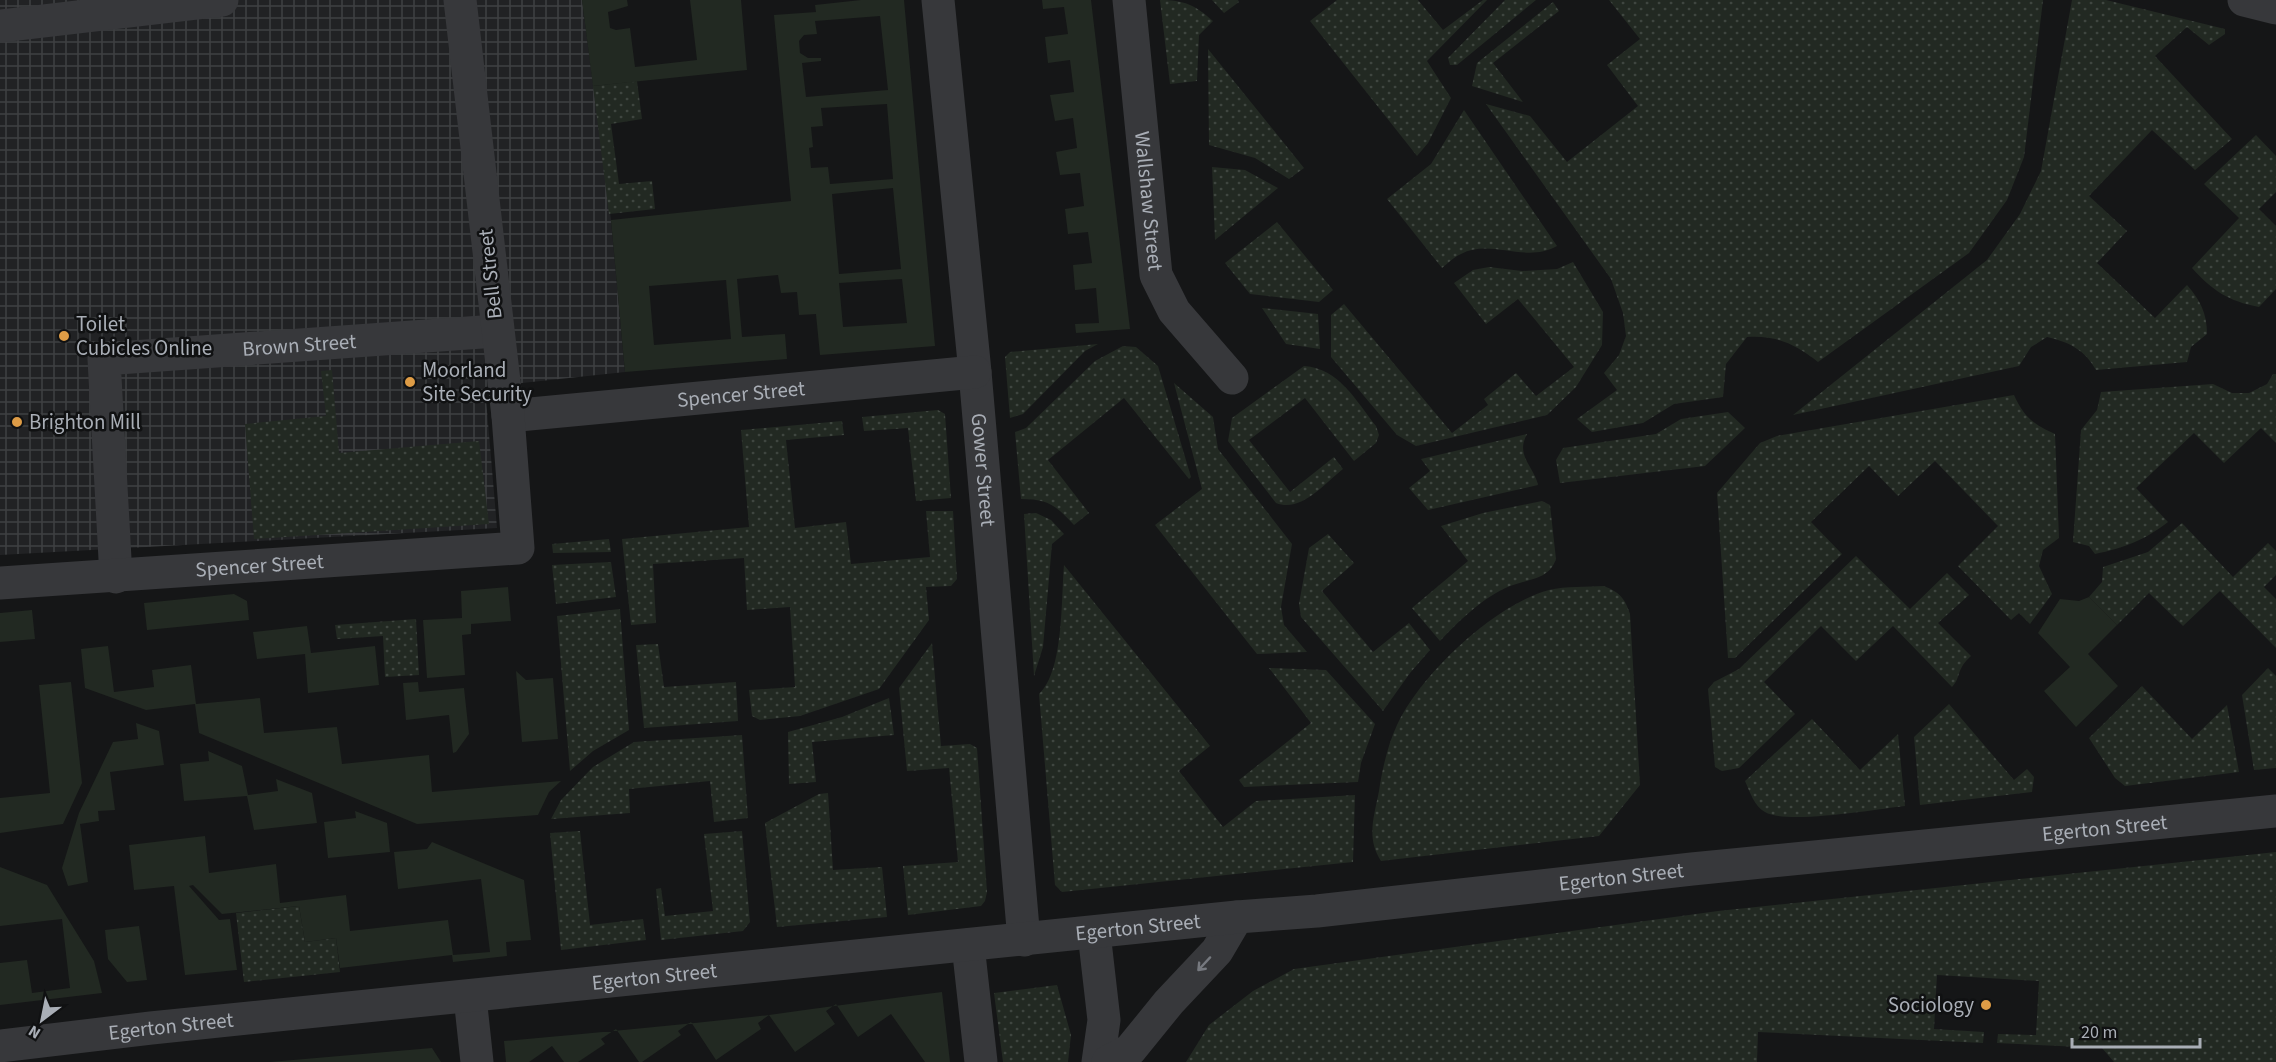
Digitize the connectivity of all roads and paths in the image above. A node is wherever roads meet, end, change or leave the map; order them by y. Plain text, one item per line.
1 (460, 0) edge
2 (938, 0) edge
3 (1129, 0) edge
4 (2244, 0) edge
5 (201, 1) edge
6 (2276, 8) edge
7 (0, 26) edge
8 (496, 331) junction
9 (975, 372) junction
10 (1232, 378) dead end
11 (507, 416) junction
12 (518, 548) joint
13 (116, 577) junction
14 (0, 584) edge
15 (2276, 811) edge
16 (1237, 916) junction
17 (1094, 933) junction
18 (1024, 940) junction
19 (968, 945) junction
20 (470, 997) junction
21 (0, 1046) edge
22 (477, 1062) edge
23 (981, 1062) edge
24 (1098, 1062) edge
25 (1108, 1062) edge

1 - 8 street, Bell Street
2 - 9 street, Gower Street
3 - 10 street, Wallshaw Street
4 - 6 street
5 - 7 street
8 - 11 street, Bell Street
8 - 13 street, Brown Street
9 - 11 street, Spencer Street
9 - 18 street, Gower Street
11 - 12 street, Bell Street
12 - 13 street, Spencer Street
13 - 14 street, Spencer Street
15 - 16 street, Egerton Street
16 - 17 street, Egerton Street
16 -> 25 street
17 - 18 street, Egerton Street
17 - 24 street
18 - 19 street, Egerton Street
19 - 20 street, Egerton Street
19 - 23 street
20 - 21 street, Egerton Street
20 - 22 street

